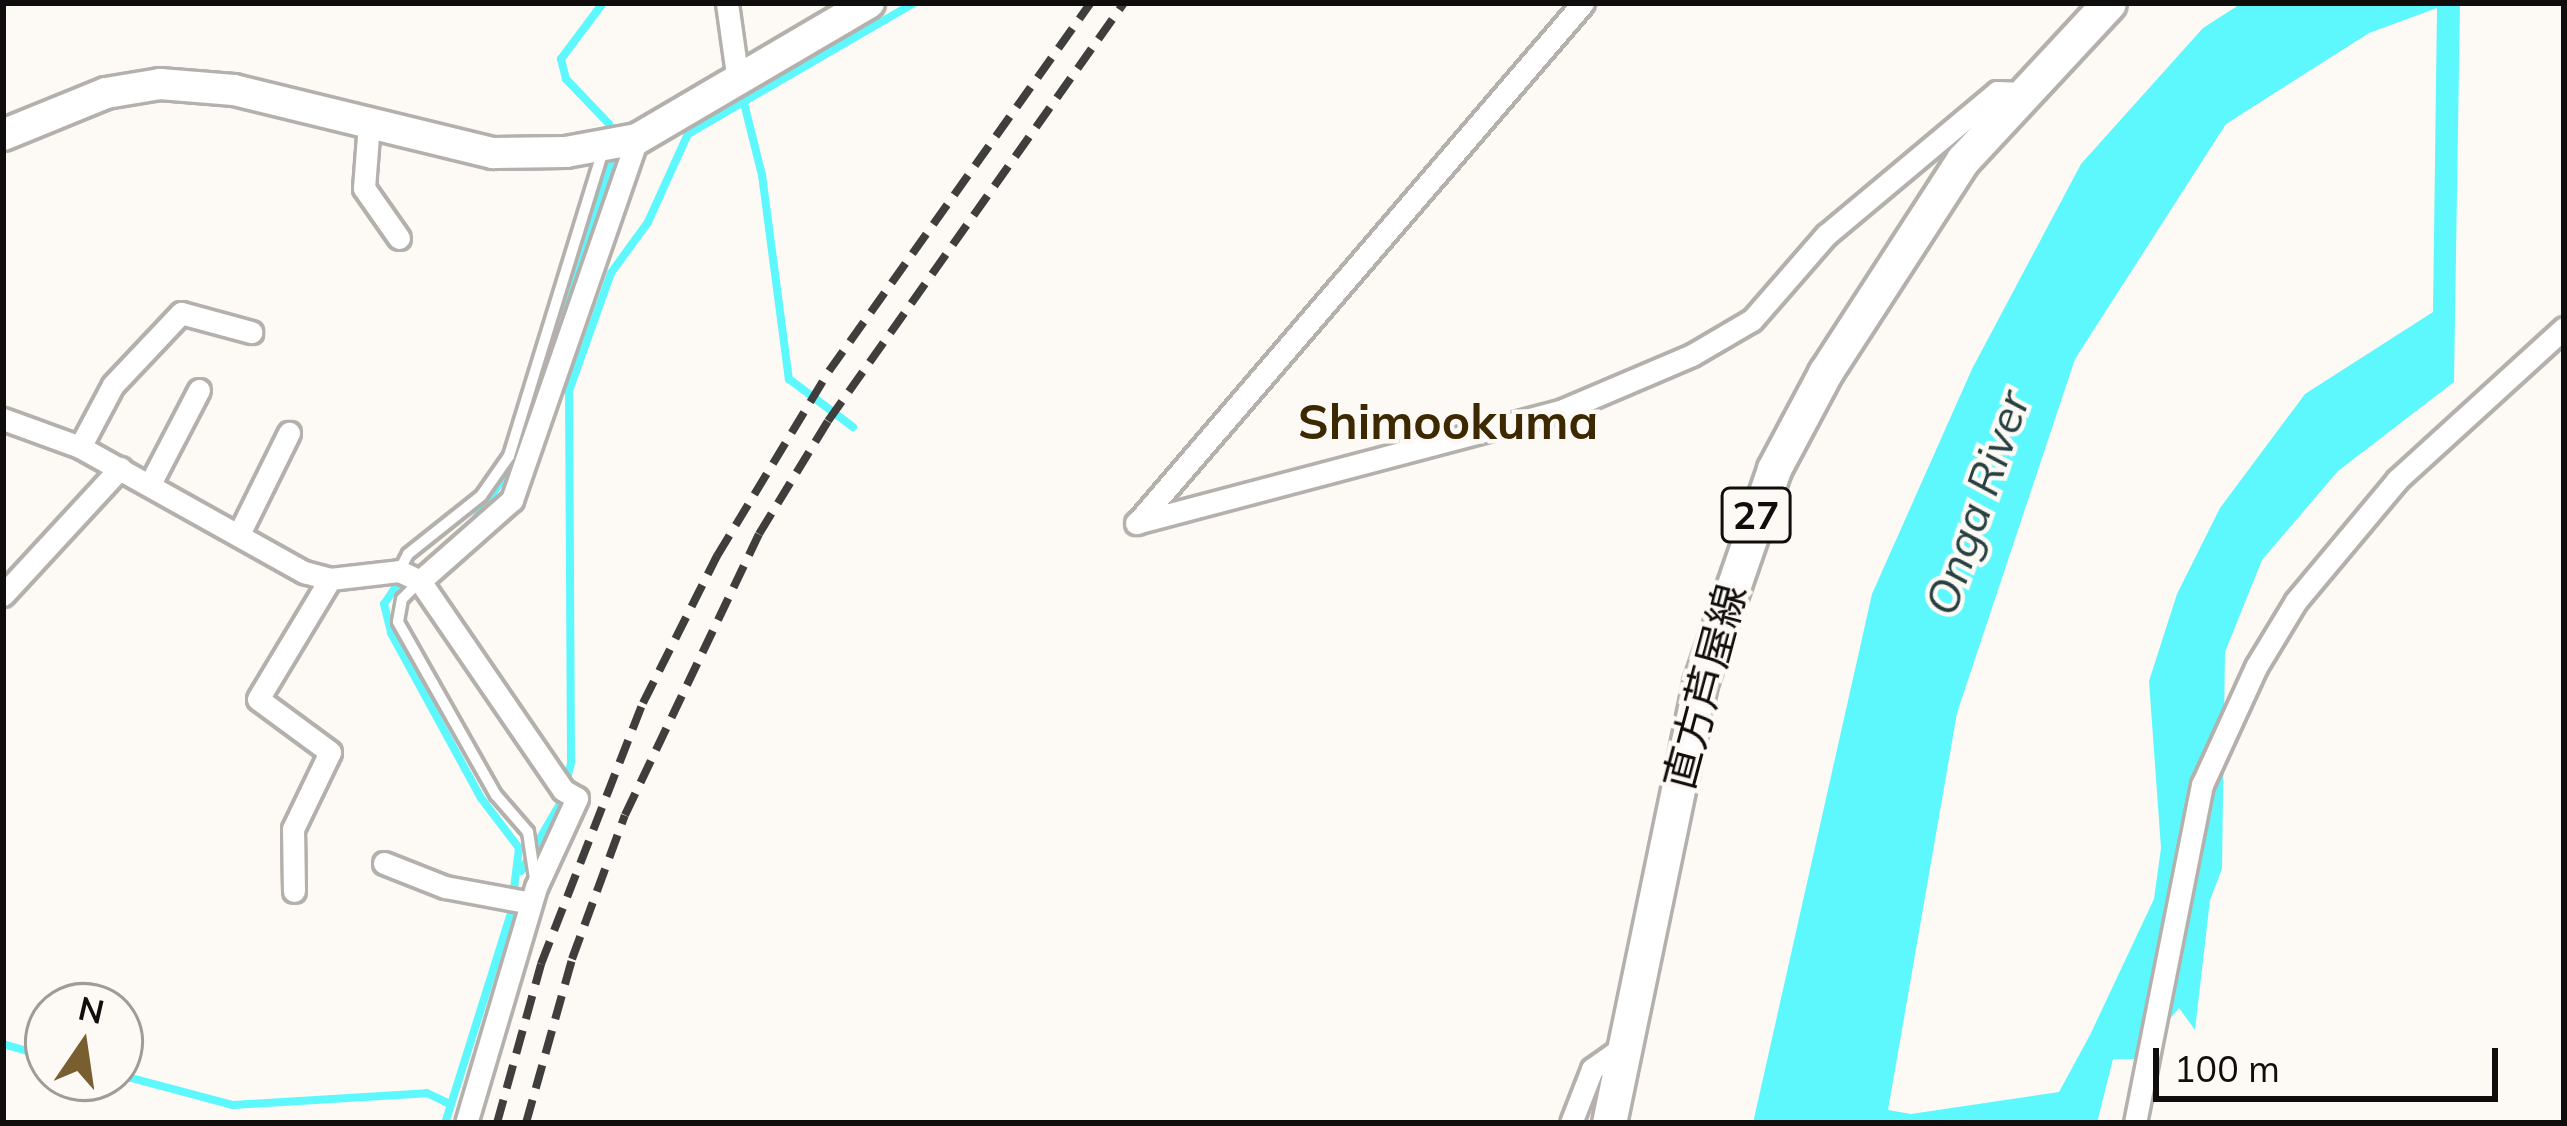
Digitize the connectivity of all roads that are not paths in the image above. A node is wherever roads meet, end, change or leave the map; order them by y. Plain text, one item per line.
1 (727, 3) edge
2 (869, 3) edge
3 (1583, 3) edge
4 (2109, 3) edge
5 (738, 81) junction
6 (2022, 93) junction
7 (369, 123) junction
8 (3, 135) edge
9 (637, 139) junction
10 (604, 145) junction
11 (400, 238) dead end
12 (2564, 328) edge
13 (251, 332) dead end
14 (549, 370) junction
15 (199, 390) dead end
16 (3, 419) edge
17 (289, 433) dead end
18 (80, 447) junction
19 (120, 468) junction
20 (149, 484) junction
21 (239, 534) junction
22 (399, 571) junction
23 (330, 579) junction
24 (420, 581) junction
25 (3, 595) edge
26 (384, 863) dead end
27 (294, 891) dead end
28 (534, 895) junction
29 (1623, 1047) junction
30 (466, 1123) edge
31 (1571, 1123) edge
32 (1609, 1123) edge
33 (2135, 1123) edge

1 - 5 street
2 - 5 street
3 - 6 street
4 - 6 main road, 直方芦屋線 / 27
5 - 9 street
6 - 29 main road, 直方芦屋線 / 27
7 - 8 street
7 - 10 street
7 - 11 street
9 - 10 street
9 - 14 street
10 - 14 lane
12 - 33 street
13 - 18 street
14 - 22 lane
14 - 24 street
15 - 20 street
16 - 18 street
17 - 21 street
18 - 19 street
19 - 20 street
19 - 25 street
20 - 21 street
21 - 23 street
22 - 23 street
22 - 24 street
23 - 27 street
24 - 28 lane
24 - 28 street
26 - 28 street
28 - 30 street
29 - 31 street
29 - 32 main road, 直方芦屋線 / 27

